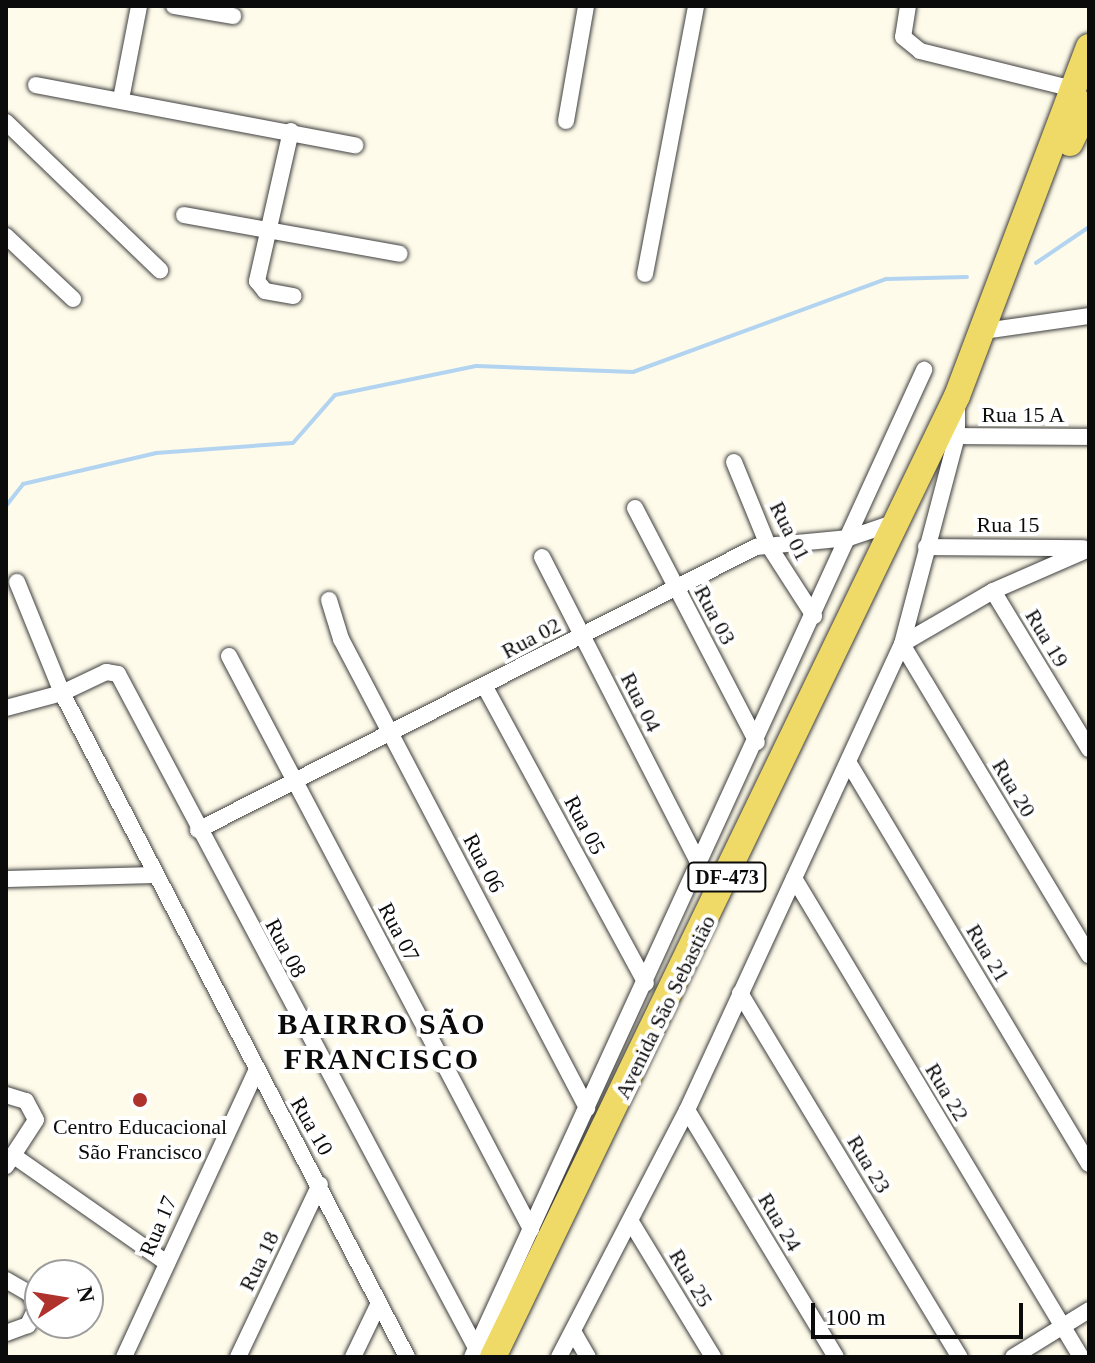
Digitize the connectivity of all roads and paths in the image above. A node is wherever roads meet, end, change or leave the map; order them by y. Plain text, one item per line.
1 (139, 6) edge
2 (174, 6) edge
3 (586, 6) edge
4 (696, 6) edge
5 (908, 6) edge
6 (233, 16) dead end
7 (1089, 47) edge
8 (36, 85) dead end
9 (1082, 97) edge
10 (121, 99) junction
11 (566, 121) dead end
12 (6, 122) edge
13 (291, 131) junction
14 (355, 145) dead end
15 (184, 215) dead end
16 (270, 233) junction
17 (6, 236) edge
18 (400, 254) dead end
19 (160, 270) dead end
20 (645, 274) dead end
21 (294, 296) dead end
22 (73, 299) dead end
23 (1089, 316) edge
24 (984, 331) junction
25 (924, 370) dead end
26 (957, 396) junction
27 (957, 436) junction
28 (1089, 437) edge
29 (734, 462) dead end
30 (635, 508) dead end
31 (896, 522) junction
32 (849, 538) junction
33 (767, 543) junction
34 (926, 547) junction
35 (1089, 549) edge
36 (542, 557) dead end
37 (17, 582) dead end
38 (676, 587) junction
39 (993, 591) junction
40 (329, 600) dead end
41 (814, 616) junction
42 (583, 636) junction
43 (902, 644) junction
44 (229, 656) dead end
45 (485, 687) junction
46 (62, 693) junction
47 (6, 708) edge
48 (392, 735) junction
49 (757, 742) junction
50 (1089, 749) edge
51 (850, 765) junction
52 (296, 785) junction
53 (198, 830) junction
54 (700, 866) junction
55 (156, 875) junction
56 (794, 878) junction
57 (6, 879) edge
58 (1089, 955) edge
59 (646, 983) junction
60 (740, 993) junction
61 (256, 1071) junction
62 (6, 1095) edge
63 (587, 1108) junction
64 (687, 1110) junction
65 (10, 1161) edge
66 (1089, 1164) edge
67 (320, 1184) junction
68 (631, 1222) junction
69 (531, 1229) junction
70 (167, 1263) junction
71 (6, 1280) edge
72 (379, 1303) junction
73 (1089, 1310) edge
74 (1062, 1328) junction
75 (6, 1333) edge
76 (574, 1333) junction
77 (480, 1354) edge
78 (124, 1357) edge
79 (238, 1357) edge
80 (353, 1357) edge
81 (407, 1357) edge
82 (559, 1357) edge
83 (588, 1357) edge
84 (713, 1357) edge
85 (836, 1357) edge
86 (960, 1357) edge
87 (1013, 1357) edge
88 (1081, 1357) edge

1 - 10 street
2 - 6 street
3 - 11 street
4 - 20 street
5 - 9 street
7 - 9 main road, Avenida São Sebastião / DF-473
8 - 10 street
9 - 24 main road, Avenida São Sebastião / DF-473
10 - 13 street
12 - 19 street
13 - 14 street
13 - 16 street
15 - 16 street
16 - 18 street
16 - 21 street
17 - 22 street
23 - 24 street
24 - 26 main road, Avenida São Sebastião / DF-473
25 - 32 street
26 - 27 street, Avenida São Sebastião
26 - 31 main road, Avenida São Sebastião / DF-473
27 - 28 street, Rua 15 A
27 - 34 street, Avenida São Sebastião
29 - 33 street, Rua 01
30 - 38 street, Rua 03
31 - 32 street, Rua 02
31 - 77 main road, Avenida São Sebastião / DF-473
32 - 33 street, Rua 02
32 - 41 street
33 - 38 street, Rua 02
33 - 41 street, Rua 01
34 - 35 street, Rua 15
34 - 43 street, Avenida São Sebastião
35 - 39 street
36 - 42 street, Rua 04
37 - 46 street, Rua 10
38 - 42 street, Rua 02
38 - 49 street, Rua 03
39 - 43 street
39 - 50 street, Rua 19
40 - 48 street, Rua 06
41 - 49 street
42 - 45 street, Rua 02
42 - 54 street, Rua 04
43 - 51 street, Avenida São Sebastião
43 - 58 street, Rua 20
44 - 52 street, Rua 07
45 - 48 street, Rua 02
45 - 59 street, Rua 05
46 - 47 street
46 - 53 street, Rua 08
46 - 55 street, Rua 10
48 - 52 street, Rua 02
48 - 63 street, Rua 06
49 - 54 street
51 - 56 street, Avenida São Sebastião
51 - 66 street, Rua 21
52 - 53 street, Rua 02
52 - 69 street, Rua 07
53 - 77 street, Rua 08
54 - 59 street
55 - 57 street
55 - 61 street, Rua 10
56 - 60 street, Avenida São Sebastião
56 - 74 street, Rua 22
59 - 63 street
60 - 64 street, Avenida São Sebastião
60 - 86 street, Rua 23
61 - 67 street, Rua 10
61 - 70 street, Rua 17
62 - 65 street
63 - 69 street
64 - 68 street, Avenida São Sebastião
64 - 85 street, Rua 24
65 - 70 street
67 - 72 street, Rua 10
67 - 79 street, Rua 18
68 - 76 street, Avenida São Sebastião
68 - 84 street, Rua 25
69 - 77 street
70 - 78 street, Rua 17
71 - 75 street
72 - 80 street
72 - 81 street, Rua 10
73 - 74 street
74 - 87 street
74 - 88 street, Rua 22
76 - 82 street, Avenida São Sebastião
76 - 83 street

